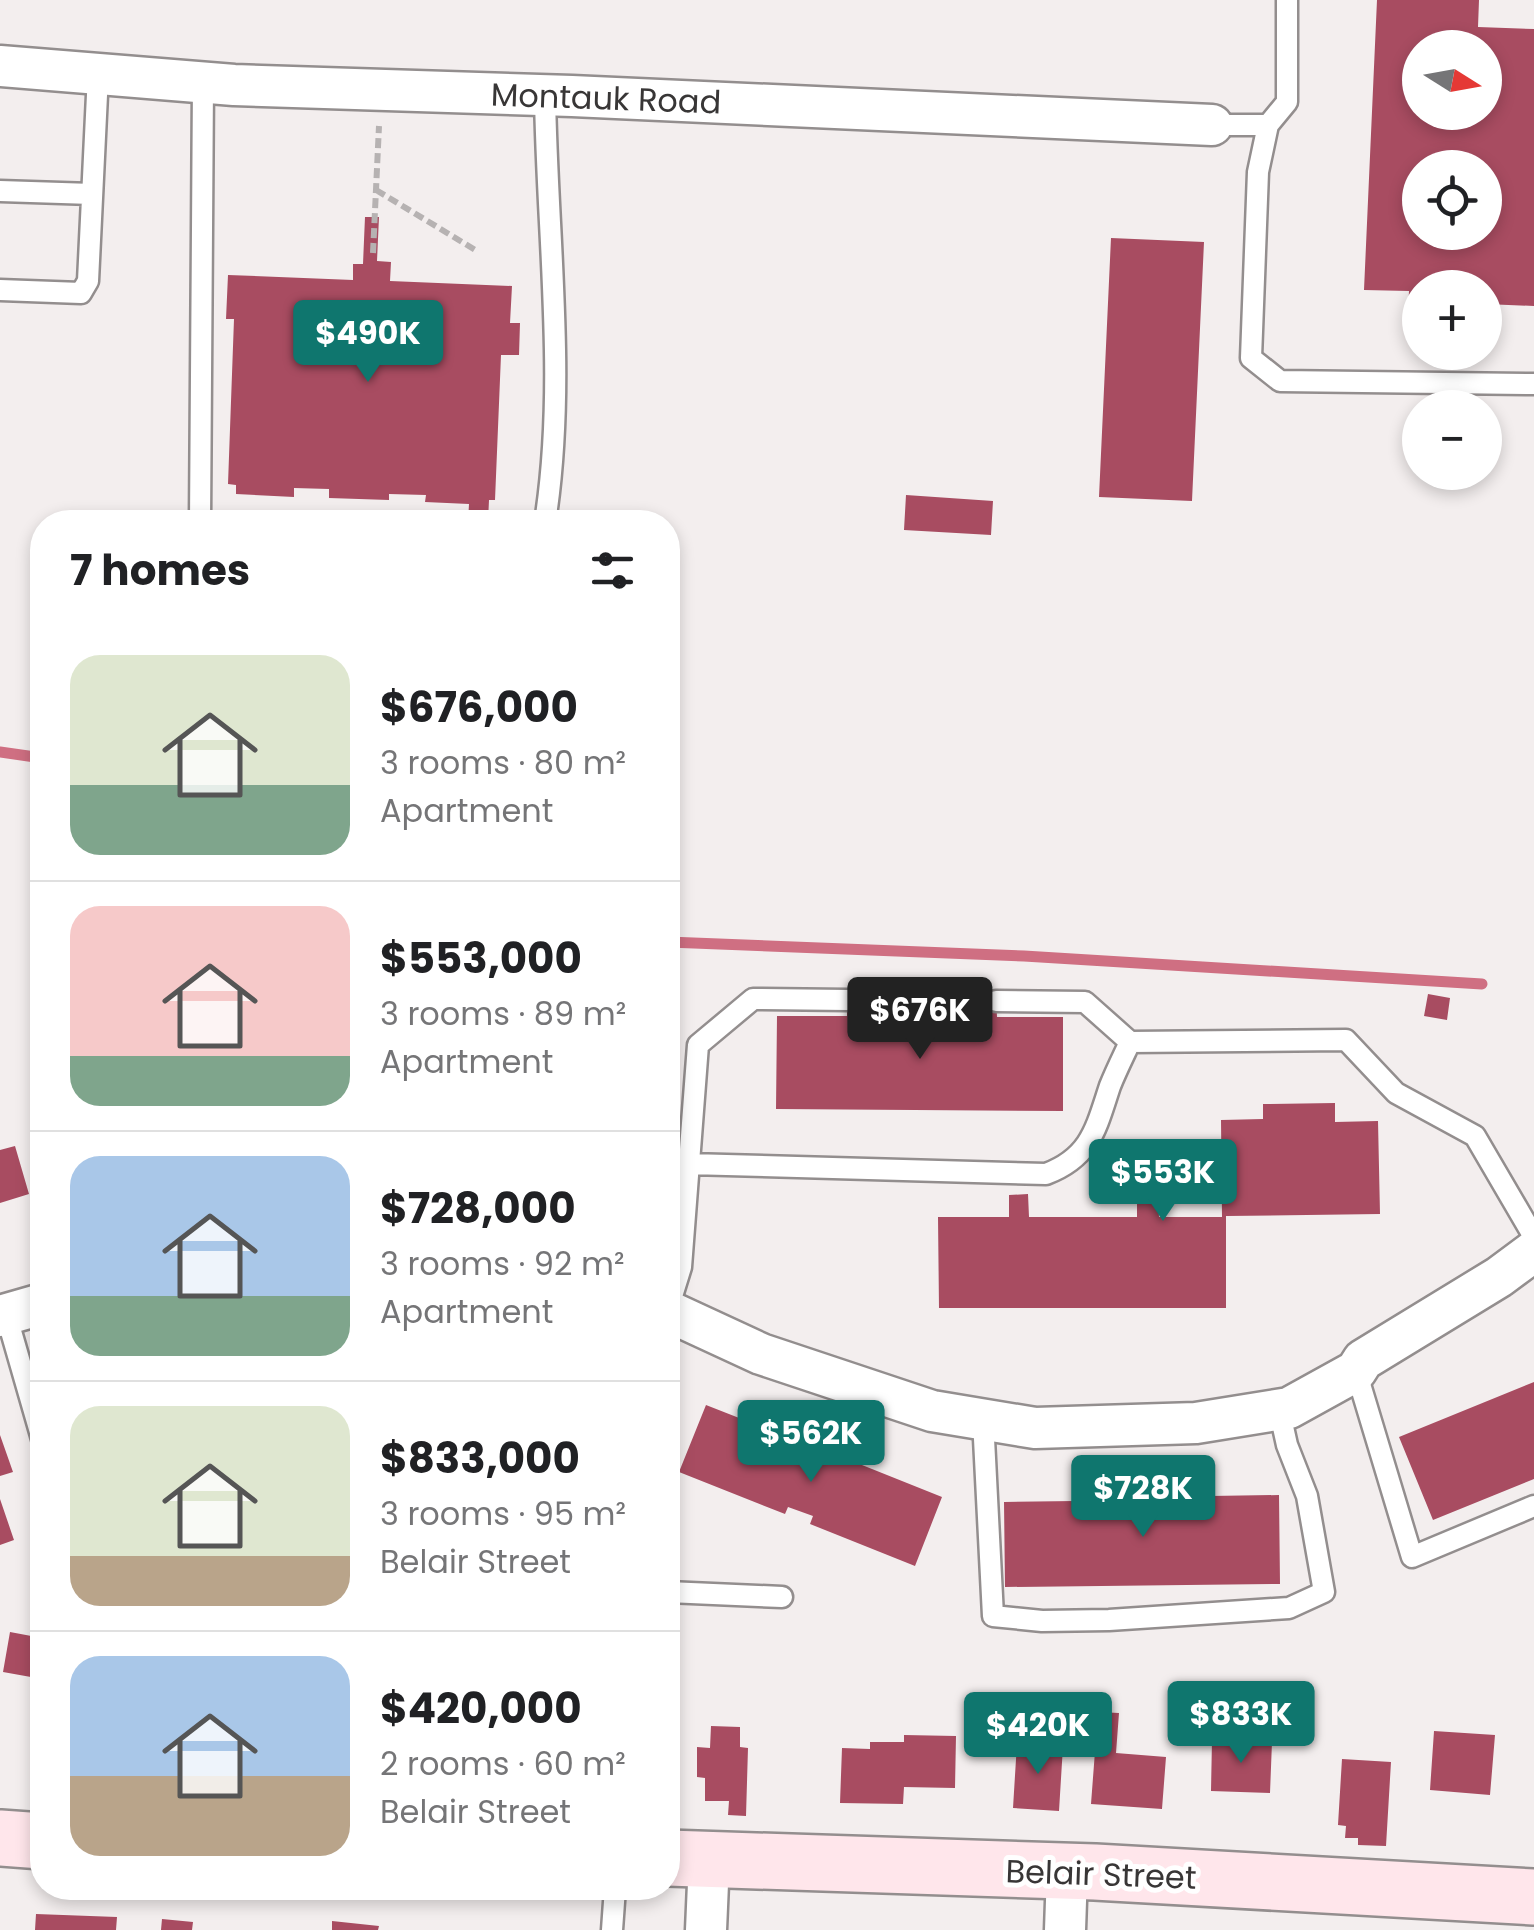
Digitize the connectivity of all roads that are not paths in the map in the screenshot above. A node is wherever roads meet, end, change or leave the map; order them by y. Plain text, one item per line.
1 (1286, 0) edge
2 (0, 66) edge
3 (98, 74) junction
4 (203, 83) junction
5 (545, 96) junction
6 (1268, 124) junction
7 (1212, 125) joint
8 (0, 191) edge
9 (92, 194) junction
10 (0, 290) edge
11 (1534, 384) edge
12 (200, 510) edge
13 (547, 510) edge
14 (847, 1000) dead end
15 (869, 1000) dead end
16 (1130, 1042) junction
17 (688, 1164) junction
18 (1534, 1237) edge
19 (1534, 1251) edge
20 (680, 1270) edge
21 (16, 1312) edge
22 (680, 1316) edge
23 (1356, 1371) junction
24 (30, 1380) edge
25 (1279, 1409) junction
26 (983, 1419) junction
27 (1534, 1506) edge
28 (680, 1593) edge
29 (782, 1597) dead end
30 (0, 1838) edge
31 (30, 1841) edge
32 (688, 1859) edge
33 (1067, 1872) junction
34 (1534, 1897) edge
35 (614, 1900) edge
36 (612, 1930) edge
37 (706, 1930) edge
38 (1065, 1930) edge

1 - 6 lane
2 - 3 street, Montauk Road
3 - 4 street, Montauk Road
3 - 9 lane
4 - 5 street, Montauk Road
4 - 12 lane
5 - 7 street, Montauk Road
5 - 13 lane
6 - 7 lane
6 - 11 lane
8 - 9 lane
9 - 10 lane
14 - 17 lane
15 - 16 lane
16 - 17 lane
16 - 18 lane
17 - 20 lane
19 - 23 street
21 - 24 lane
22 - 26 street
23 - 25 street
23 - 27 lane
25 - 26 street
25 - 26 lane
28 - 29 lane
30 - 31 main road
32 - 33 main road, Belair Street
32 - 37 street
33 - 34 main road, Belair Street
33 - 38 street
35 - 36 lane

